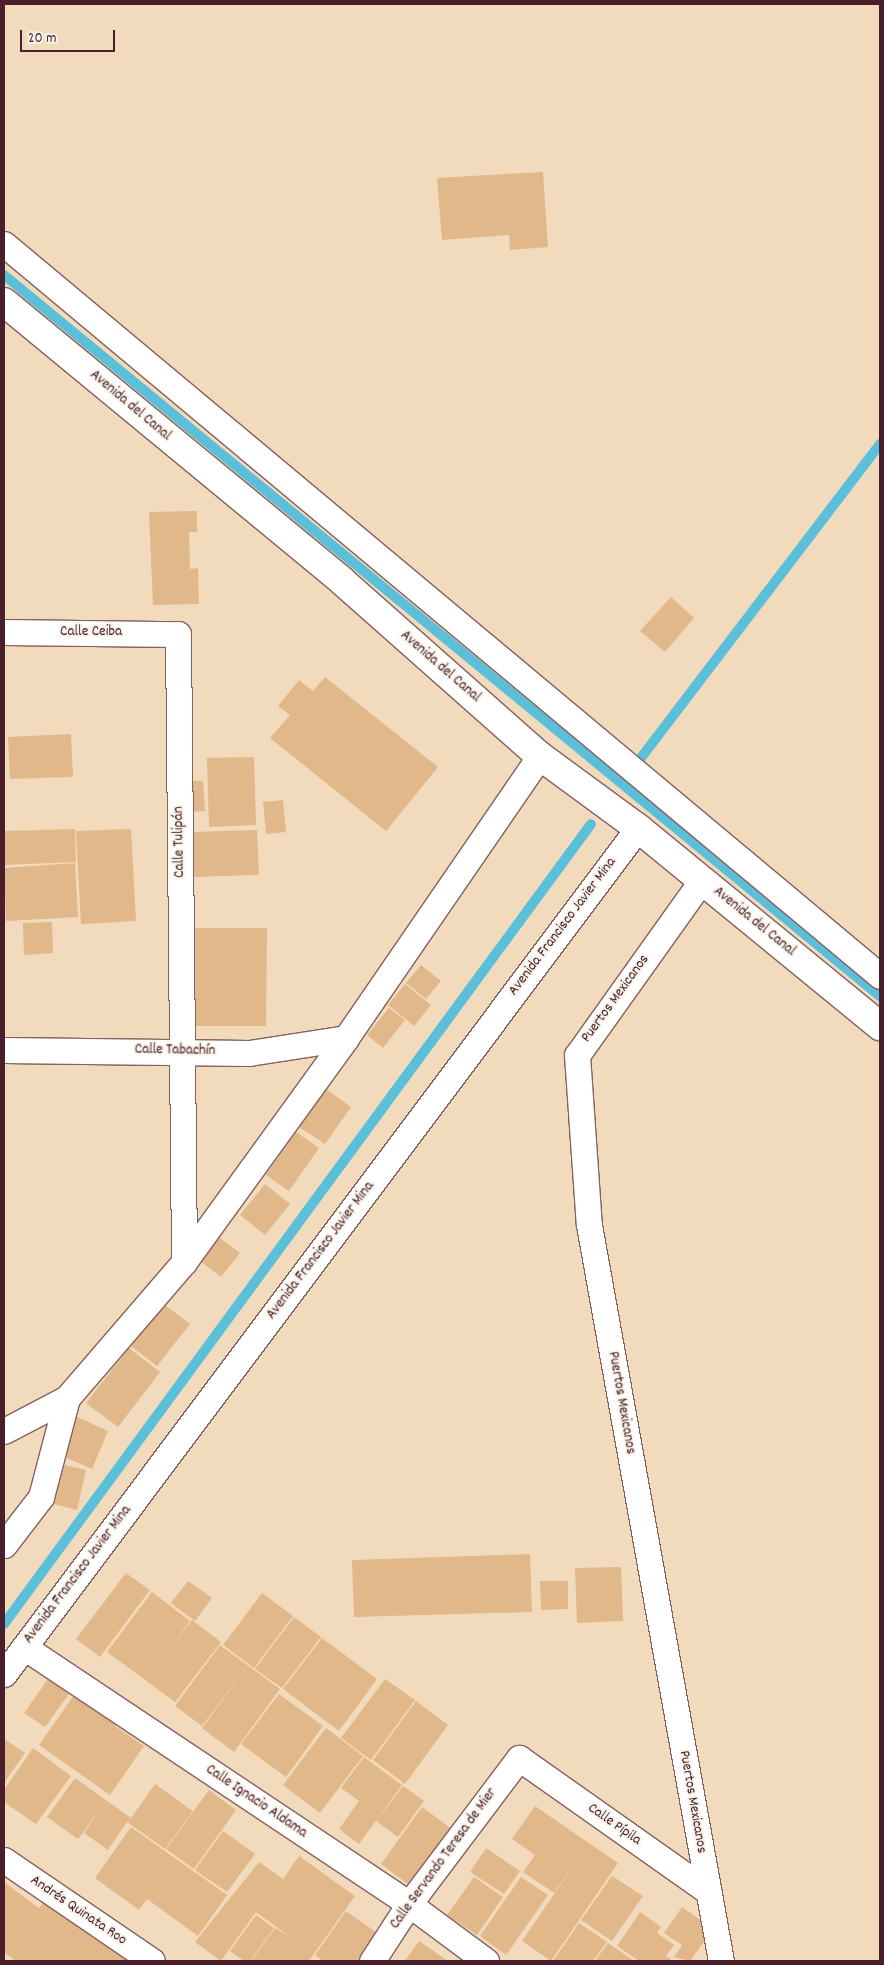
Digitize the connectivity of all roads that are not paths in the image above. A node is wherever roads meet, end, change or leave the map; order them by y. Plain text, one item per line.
1 (4, 244) edge
2 (4, 302) edge
3 (4, 632) edge
4 (178, 634) joint
5 (540, 756) junction
6 (638, 828) junction
7 (702, 880) junction
8 (880, 976) edge
9 (880, 1026) edge
10 (346, 1038) junction
11 (4, 1050) edge
12 (182, 1050) junction
13 (184, 1262) junction
14 (67, 1398) junction
15 (4, 1431) edge
16 (4, 1545) edge
17 (24, 1647) junction
18 (4, 1674) edge
19 (519, 1758) joint
20 (4, 1860) edge
21 (709, 1892) junction
22 (409, 1904) junction
23 (152, 1961) edge
24 (372, 1961) edge
25 (486, 1961) edge
26 (721, 1961) edge

1 - 8 street
2 - 5 street, Avenida del Canal
3 - 4 street, Calle Ceiba
4 - 12 street, Calle Tulipán
5 - 6 street, Avenida del Canal
5 - 10 street
6 - 7 street, Avenida del Canal
6 - 17 street, Avenida Francisco Javier Mina
7 - 9 street, Avenida del Canal
7 - 21 street, Puertos Mexicanos
10 - 12 street, Calle Tabachín
10 - 13 street
11 - 12 street, Calle Tabachín
12 - 13 street, Calle Tulipán
13 - 14 street
14 - 15 street
14 - 16 street
17 - 18 street, Avenida Francisco Javier Mina
17 - 22 street, Calle Ignacio Aldama
19 - 21 street, Calle Pípila
19 - 22 street, Calle Servando Teresa de Mier
20 - 23 street, Andrés Quinata Roo
21 - 26 street, Puertos Mexicanos
22 - 24 street, Calle Servando Teresa de Mier
22 - 25 street, Calle Ignacio Aldama

